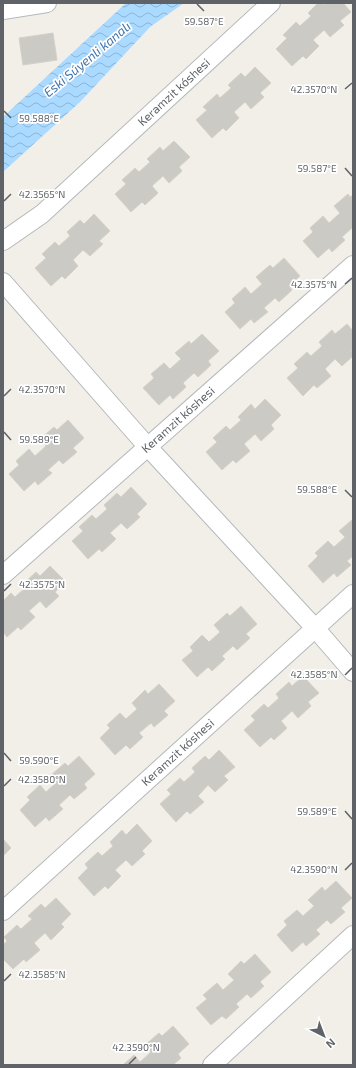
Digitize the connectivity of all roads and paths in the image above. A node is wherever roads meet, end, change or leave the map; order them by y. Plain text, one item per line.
1 (47, 3) edge
2 (271, 3) edge
3 (3, 10) edge
4 (3, 241) edge
5 (353, 265) edge
6 (3, 282) edge
7 (148, 446) junction
8 (3, 574) edge
9 (353, 594) edge
10 (314, 628) junction
11 (353, 672) edge
12 (3, 911) edge
13 (353, 935) edge
14 (212, 1065) edge

1 - 3 street
2 - 4 street, Keramzit kóshesi
5 - 7 street, Keramzit kóshesi
6 - 7 street
7 - 8 street, Keramzit kóshesi
7 - 10 street
9 - 10 street, Keramzit kóshesi
10 - 11 street
10 - 12 street, Keramzit kóshesi
13 - 14 street

